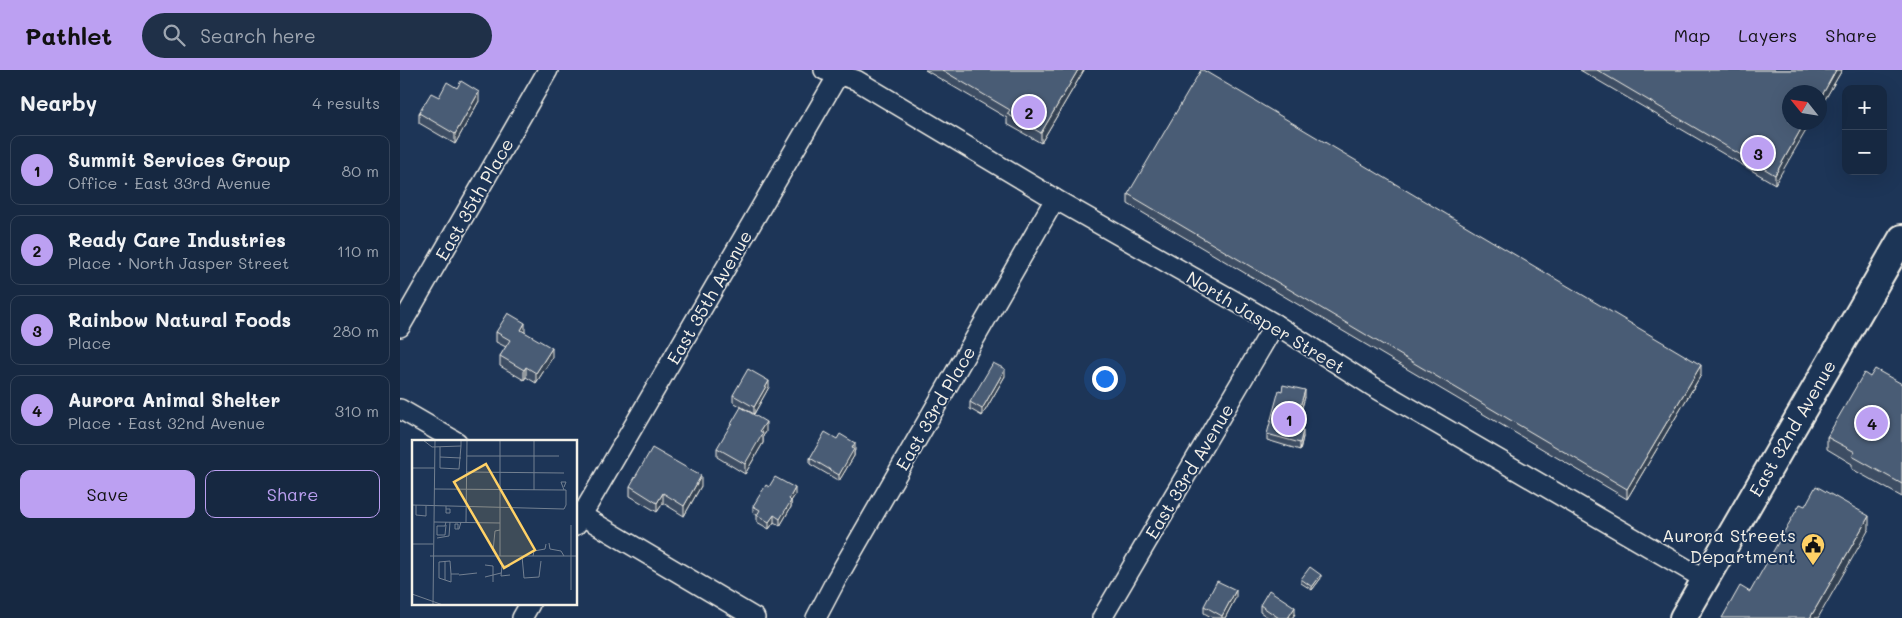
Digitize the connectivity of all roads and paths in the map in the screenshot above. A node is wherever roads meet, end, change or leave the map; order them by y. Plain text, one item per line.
1 (548, 70) edge
2 (834, 72) edge
3 (1055, 199) junction
4 (1902, 238) edge
5 (1276, 324) junction
6 (400, 327) edge
7 (400, 408) edge
8 (454, 440) edge
9 (578, 517) edge
10 (1706, 580) junction
11 (529, 606) edge
12 (522, 618) edge
13 (755, 618) edge
14 (816, 618) edge
15 (1102, 618) edge
16 (1683, 618) edge

1 - 6 street, East 35th Place
2 - 3 street, North Jasper Street
2 - 9 street, East 35th Avenue
3 - 5 street, North Jasper Street
3 - 14 street, East 33rd Place
4 - 10 street, East 32nd Avenue
5 - 10 street, North Jasper Street
5 - 15 street, East 33rd Avenue
7 - 8 street
9 - 13 street
10 - 16 street, East 32nd Avenue
11 - 12 street

